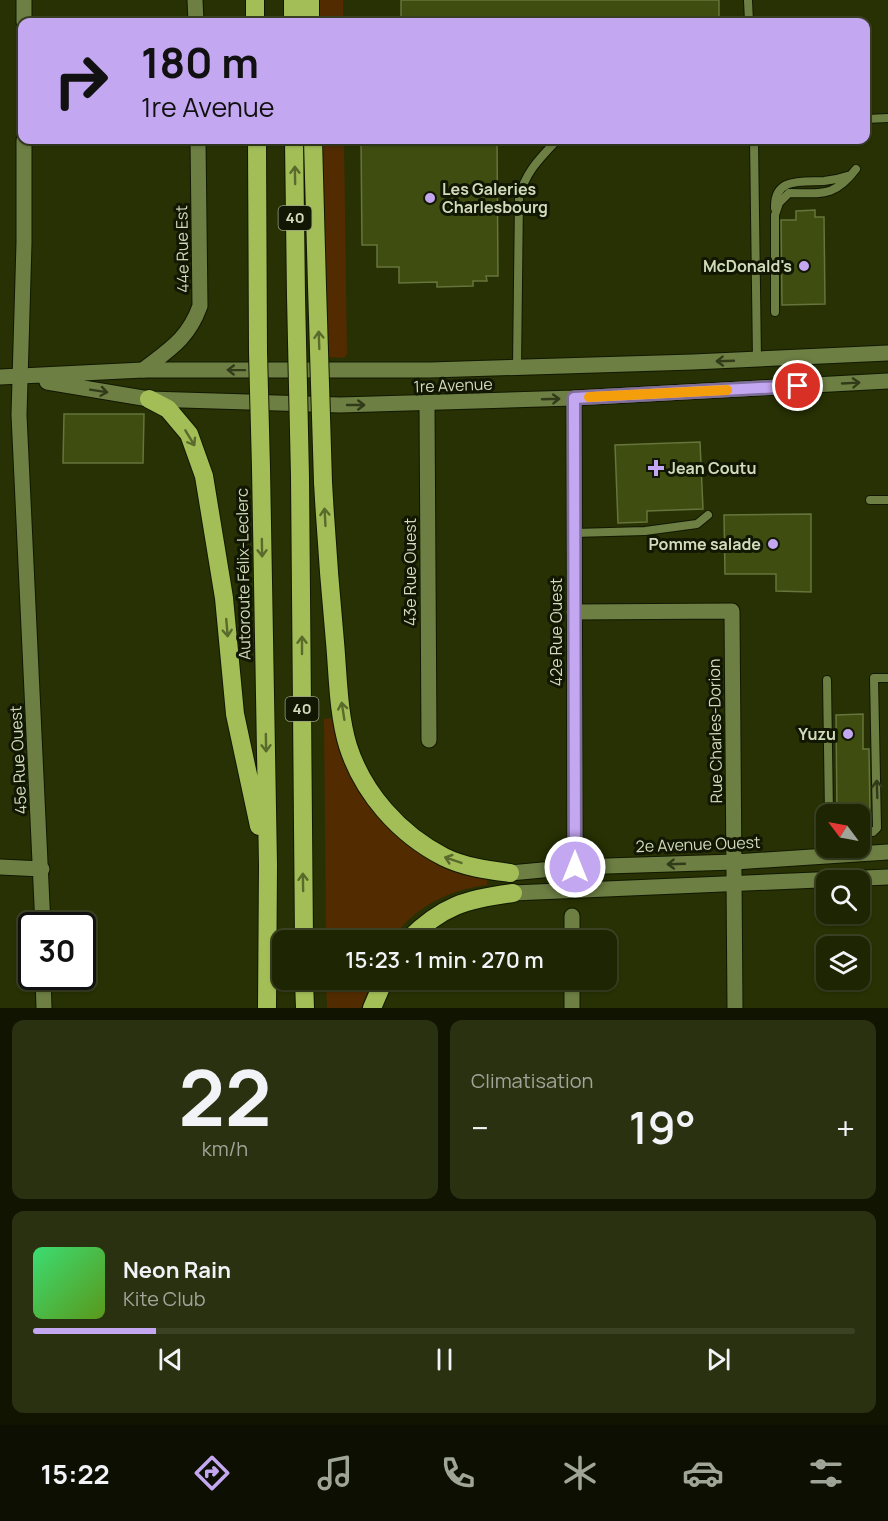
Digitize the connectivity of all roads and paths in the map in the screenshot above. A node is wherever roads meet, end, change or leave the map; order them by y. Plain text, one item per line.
1 (24, 0) edge
2 (195, 0) edge
3 (255, 0) edge
4 (293, 0) edge
5 (310, 0) edge
6 (748, 0) edge
7 (24, 18) edge
8 (196, 18) edge
9 (255, 18) edge
10 (293, 18) edge
11 (310, 18) edge
12 (749, 18) edge
13 (888, 118) edge
14 (870, 119) edge
15 (24, 144) edge
16 (198, 144) edge
17 (257, 144) edge
18 (294, 144) edge
19 (313, 144) edge
20 (553, 144) edge
21 (754, 144) edge
22 (775, 215) junction
23 (775, 312) dead end
24 (888, 353) edge
25 (757, 360) junction
26 (517, 367) junction
27 (143, 370) junction
28 (0, 377) edge
29 (20, 378) junction
30 (888, 381) edge
31 (574, 398) junction
32 (148, 399) junction
33 (426, 404) junction
34 (870, 500) dead end
35 (888, 500) edge
36 (708, 515) dead end
37 (574, 533) junction
38 (574, 612) junction
39 (888, 678) edge
40 (827, 680) dead end
41 (429, 740) dead end
42 (829, 804) edge
43 (870, 831) edge
44 (888, 852) edge
45 (735, 862) junction
46 (268, 865) junction
47 (0, 867) edge
48 (575, 867) junction
49 (42, 869) junction
50 (510, 873) joint
51 (888, 877) edge
52 (734, 882) junction
53 (513, 893) joint
54 (43, 912) edge
55 (572, 916) dead end
56 (304, 930) edge
57 (418, 930) edge
58 (572, 930) edge
59 (44, 990) edge
60 (304, 990) edge
61 (380, 990) edge
62 (572, 990) edge
63 (44, 1008) edge
64 (267, 1008) edge
65 (305, 1008) edge
66 (372, 1008) edge
67 (572, 1008) edge
68 (735, 1008) edge

1 - 7 street
2 - 8 street
3 - 9 highway
4 - 10 highway
5 - 11 highway
6 - 12 lane
13 - 14 lane
15 - 29 street, 45e Rue Ouest
16 - 27 street, 44e Rue Est
17 -> 46 highway, Autoroute Félix-Leclerc / 40, bridge
56 -> 18 highway, 40, bridge
50 -> 19 highway, bridge
20 - 26 lane
21 - 25 lane
22 - 22 lane
22 - 23 lane
24 - 25 street, 1re Avenue
25 -> 26 street, 1re Avenue
26 -> 27 street, 1re Avenue
27 - 29 street, 1re Avenue
28 - 29 street, 1re Avenue
29 -> 32 street, 1re Avenue
29 - 49 street, 45e Rue Ouest
31 -> 30 street, 1re Avenue
33 -> 31 street, 1re Avenue
31 - 37 street, 42e Rue Ouest
32 -> 33 street, 1re Avenue
32 -> 46 highway
33 - 41 street, 43e Rue Ouest
34 - 35 lane
36 - 37 lane
37 - 38 street, 42e Rue Ouest
38 - 45 street, Rue Charles-Dorion
38 - 48 street, 42e Rue Ouest
43 -> 39 lane
40 - 42 lane
44 - 45 street, 2e Avenue Ouest
45 -> 48 street, 2e Avenue Ouest
45 - 52 street, Rue Charles-Dorion
46 - 64 highway, Autoroute Félix-Leclerc / 40
47 - 49 street
48 - 50 street, 2e Avenue Ouest
49 - 54 street, 45e Rue Ouest
51 - 52 street
52 - 53 street
52 - 68 street, Rue Charles-Dorion
53 - 57 highway
55 - 58 street
59 - 63 street
60 - 65 highway
61 - 66 highway
62 - 67 street

